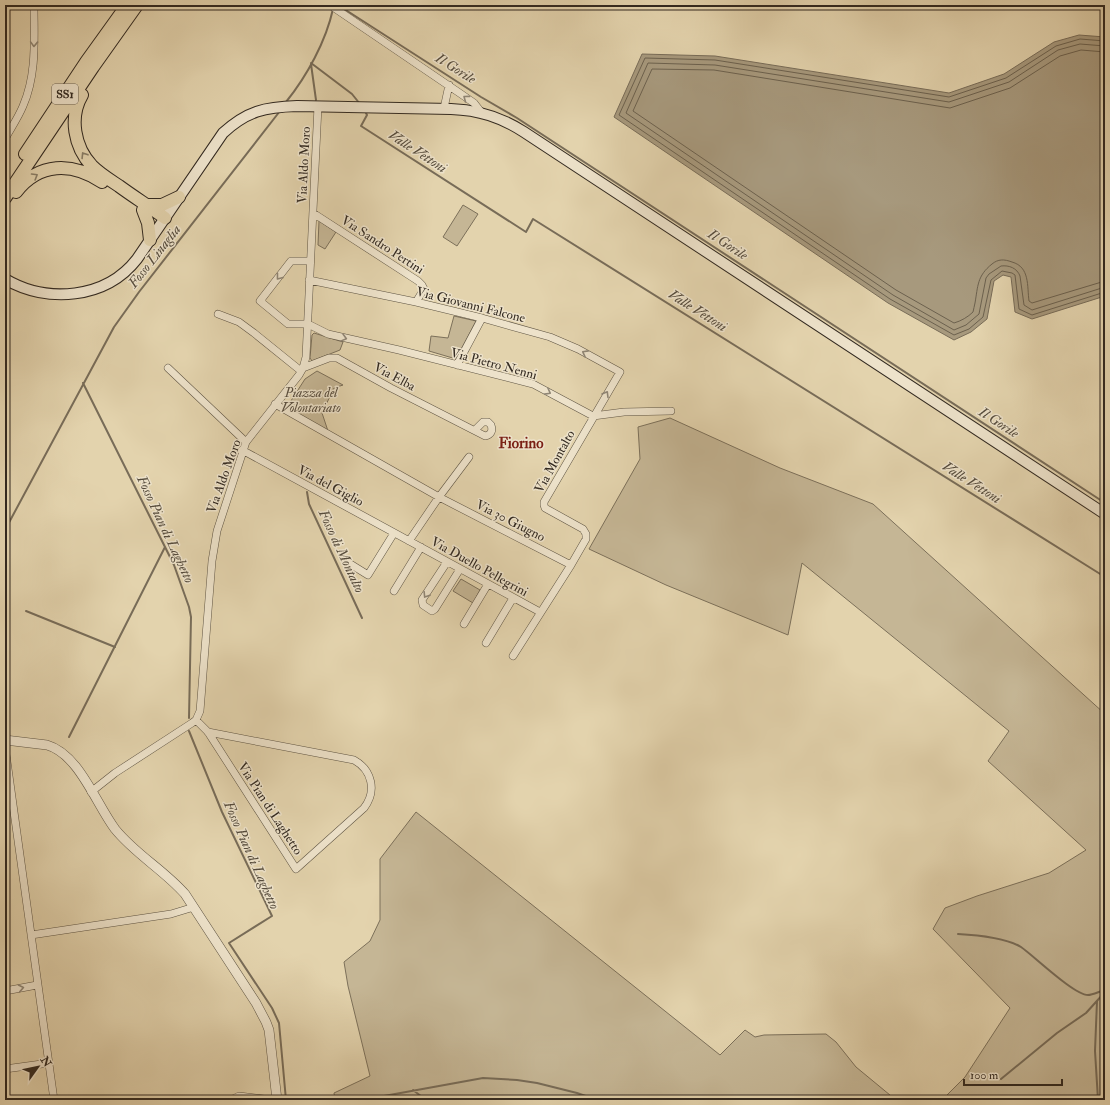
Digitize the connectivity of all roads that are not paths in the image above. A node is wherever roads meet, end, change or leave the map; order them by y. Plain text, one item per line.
1 (34, 5) edge
2 (127, 5) edge
3 (138, 5) edge
4 (330, 5) edge
5 (93, 67) junction
6 (449, 85) junction
7 (318, 106) junction
8 (444, 108) junction
9 (481, 112) junction
10 (5, 139) edge
11 (5, 183) edge
12 (179, 197) junction
13 (5, 198) edge
14 (145, 208) junction
15 (313, 213) junction
16 (163, 221) junction
17 (150, 240) junction
18 (310, 262) junction
19 (5, 279) edge
20 (309, 280) junction
21 (416, 302) junction
22 (218, 314) dead end
23 (482, 318) junction
24 (308, 324) junction
25 (457, 365) junction
26 (168, 368) dead end
27 (302, 370) junction
28 (275, 404) junction
29 (672, 411) dead end
30 (593, 416) junction
31 (475, 430) dead end
32 (246, 442) junction
33 (242, 450) junction
34 (469, 457) dead end
35 (439, 497) junction
36 (1105, 514) edge
37 (394, 533) junction
38 (409, 541) junction
39 (421, 547) junction
40 (347, 562) dead end
41 (447, 562) junction
42 (572, 565) junction
43 (460, 569) junction
44 (488, 584) junction
45 (394, 591) dead end
46 (513, 598) junction
47 (540, 612) junction
48 (464, 624) dead end
49 (486, 643) dead end
50 (513, 656) dead end
51 (196, 720) junction
52 (208, 732) junction
53 (5, 740) edge
54 (5, 747) edge
55 (92, 792) junction
56 (194, 907) junction
57 (30, 935) junction
58 (37, 985) junction
59 (5, 991) edge
60 (49, 1063) junction
61 (5, 1069) edge
62 (54, 1100) edge
63 (231, 1100) edge
64 (272, 1100) edge
65 (277, 1100) edge

1 -> 10 street
2 - 11 highway, SS1
3 - 5 highway, SS1
4 - 6 street
5 - 13 highway, SS1
14 -> 5 highway
6 - 8 street
9 -> 6 street
7 - 8 main road
7 - 12 main road
7 - 15 street, Via Aldo Moro
8 - 9 main road
9 - 36 main road
12 - 14 highway
12 - 16 main road
13 -> 14 highway
14 - 16 highway
14 - 17 highway
15 - 18 street, Via Aldo Moro
15 - 21 street, Via Sandro Pertini
16 - 17 main road
17 - 19 main road
18 - 20 street, Via Aldo Moro
18 -> 24 street
20 - 21 street, Via Giovanni Falcone
20 - 24 street, Via Aldo Moro
21 - 23 street, Via Giovanni Falcone
22 - 27 street
23 - 25 street
30 -> 23 street, Via Giovanni Falcone
24 -> 25 street, Via Pietro Nenni
24 - 27 street, Via Aldo Moro
25 -> 30 street, Via Pietro Nenni
26 - 32 street
27 - 28 street, Via Aldo Moro
27 - 31 street, Via Elba
28 - 32 street, Via Aldo Moro
28 - 35 street, Via 30 Giugno
29 - 30 street
30 - 42 street, Via Montalto
32 - 33 street, Via Aldo Moro
33 - 37 street, Via del Giglio
33 - 51 street, Via Aldo Moro
34 - 35 street
35 - 38 street
35 - 42 street, Via 30 Giugno
37 - 38 street, Via del Giglio
37 - 40 street
38 - 39 street, Via Duello Pellegrini
39 - 41 street, Via Duello Pellegrini
39 - 45 street
41 - 43 street, Via Duello Pellegrini
41 -> 43 street
42 - 47 street
43 - 44 street, Via Duello Pellegrini
44 - 46 street, Via Duello Pellegrini
44 - 48 street
46 - 47 street, Via Duello Pellegrini
46 - 49 street
47 - 50 street
51 - 52 street, Via Pian di Laghetto
51 - 55 street
52 - 52 street, Via Pian di Laghetto
53 - 55 street
54 - 57 street
55 - 56 street
56 - 57 street
56 - 65 street
57 - 58 street
59 -> 58 street
58 - 60 street
60 - 61 street
60 - 62 street
63 - 64 street

